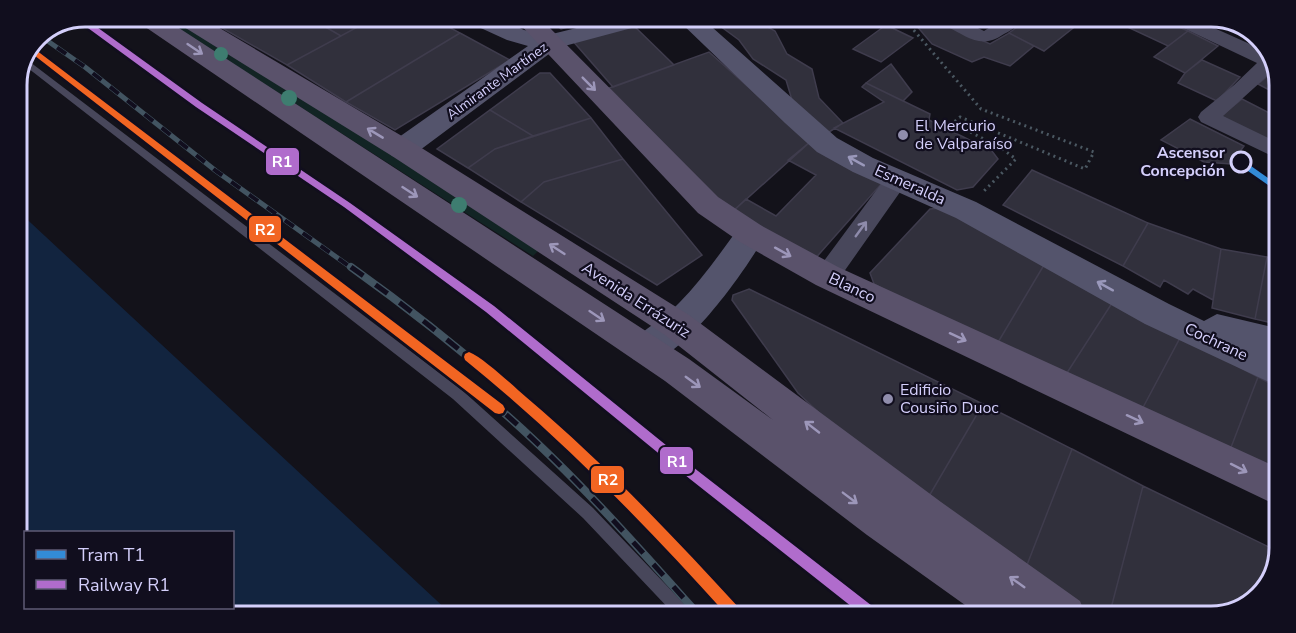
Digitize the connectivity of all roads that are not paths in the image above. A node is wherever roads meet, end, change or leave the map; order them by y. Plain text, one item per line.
1 (161, 27) edge
2 (205, 27) edge
3 (498, 27) edge
4 (533, 27) edge
5 (609, 27) edge
6 (698, 27) edge
7 (962, 27) edge
8 (1003, 27) edge
9 (1197, 27) edge
10 (548, 43) junction
11 (1261, 56) edge
12 (30, 66) edge
13 (1266, 66) edge
14 (1269, 148) edge
15 (402, 149) junction
16 (897, 179) junction
17 (751, 234) junction
18 (827, 276) junction
19 (1157, 314) junction
20 (677, 325) junction
21 (1269, 340) edge
22 (645, 349) junction
23 (1269, 367) edge
24 (1269, 484) edge
25 (676, 606) edge
26 (1002, 606) edge
27 (1051, 606) edge

1 -> 22 main road, Avenida Errázuriz
15 -> 2 main road, Avenida Errázuriz
3 - 10 street
4 - 10 main road, Blanco
5 - 10 street, Almirante Martínez
16 -> 6 street, Esmeralda
7 - 8 street
9 - 11 street
10 - 15 street, Almirante Martínez
10 -> 17 main road, Blanco
12 - 25 lane
13 - 14 street
20 -> 15 main road, Avenida Errázuriz
18 -> 16 street
19 -> 16 street, Esmeralda
17 -> 18 main road, Blanco
17 - 20 street
18 -> 24 main road, Blanco
19 - 21 street
19 - 23 street, Cochrane
20 - 22 street
27 -> 20 main road, Avenida Errázuriz
22 -> 26 main road, Avenida Errázuriz

